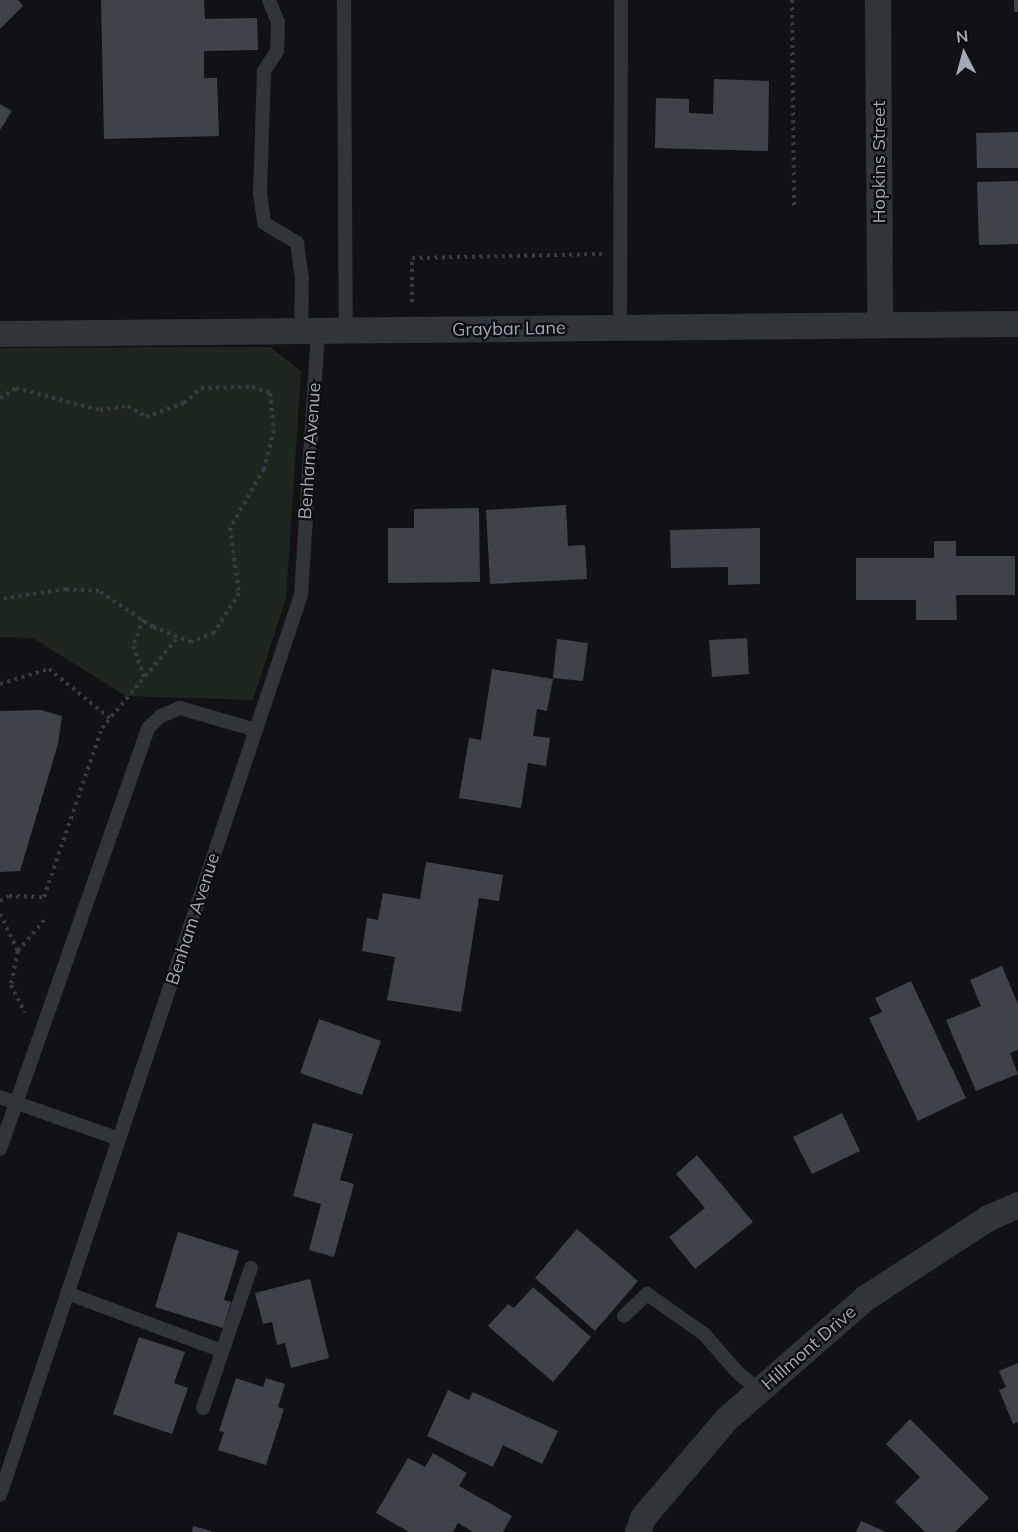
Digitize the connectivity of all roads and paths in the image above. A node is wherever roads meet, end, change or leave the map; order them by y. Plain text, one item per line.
1 (269, 0) edge
2 (344, 0) edge
3 (621, 0) edge
4 (792, 0) edge
5 (878, 0) edge
6 (794, 206) dead end
7 (609, 254) dead end
8 (412, 302) dead end
9 (880, 324) junction
10 (1018, 324) edge
11 (620, 327) junction
12 (310, 331) junction
13 (346, 331) junction
14 (0, 334) edge
15 (0, 398) edge
16 (0, 599) edge
17 (143, 619) junction
18 (178, 637) junction
19 (145, 679) junction
20 (0, 684) edge
21 (111, 719) junction
22 (256, 730) junction
23 (0, 901) edge
24 (0, 914) edge
25 (46, 918) dead end
26 (18, 951) junction
27 (23, 1025) dead end
28 (0, 1097) edge
29 (16, 1103) junction
30 (119, 1139) junction
31 (0, 1149) edge
32 (1018, 1205) edge
33 (251, 1268) dead end
34 (68, 1293) junction
35 (624, 1316) dead end
36 (222, 1351) junction
37 (760, 1391) junction
38 (203, 1408) dead end
39 (0, 1495) edge
40 (638, 1532) edge

1 - 12 lane, Benham Avenue
2 - 13 lane
3 - 11 lane
4 - 6 path
5 - 9 street, Hopkins Street
7 - 8 path
9 - 10 street, Graybar Lane
9 - 11 street, Graybar Lane
11 - 13 street, Graybar Lane
12 - 13 street, Graybar Lane
12 - 14 street, Graybar Lane
12 - 22 lane, Benham Avenue
15 - 18 path
16 - 17 path
17 - 18 path
17 - 19 path
18 - 19 path
19 - 21 path
20 - 21 path
21 - 23 path
22 - 29 lane
22 - 30 lane, Benham Avenue
24 - 26 path
25 - 26 path
26 - 27 path
28 - 29 lane
29 - 30 lane
29 - 31 lane
30 - 34 lane, Benham Avenue
32 - 37 street, Hillmont Drive
33 - 36 lane
34 - 36 lane
34 - 39 lane, Benham Avenue
35 - 37 lane
36 - 38 lane
37 - 40 street, Hillmont Drive

